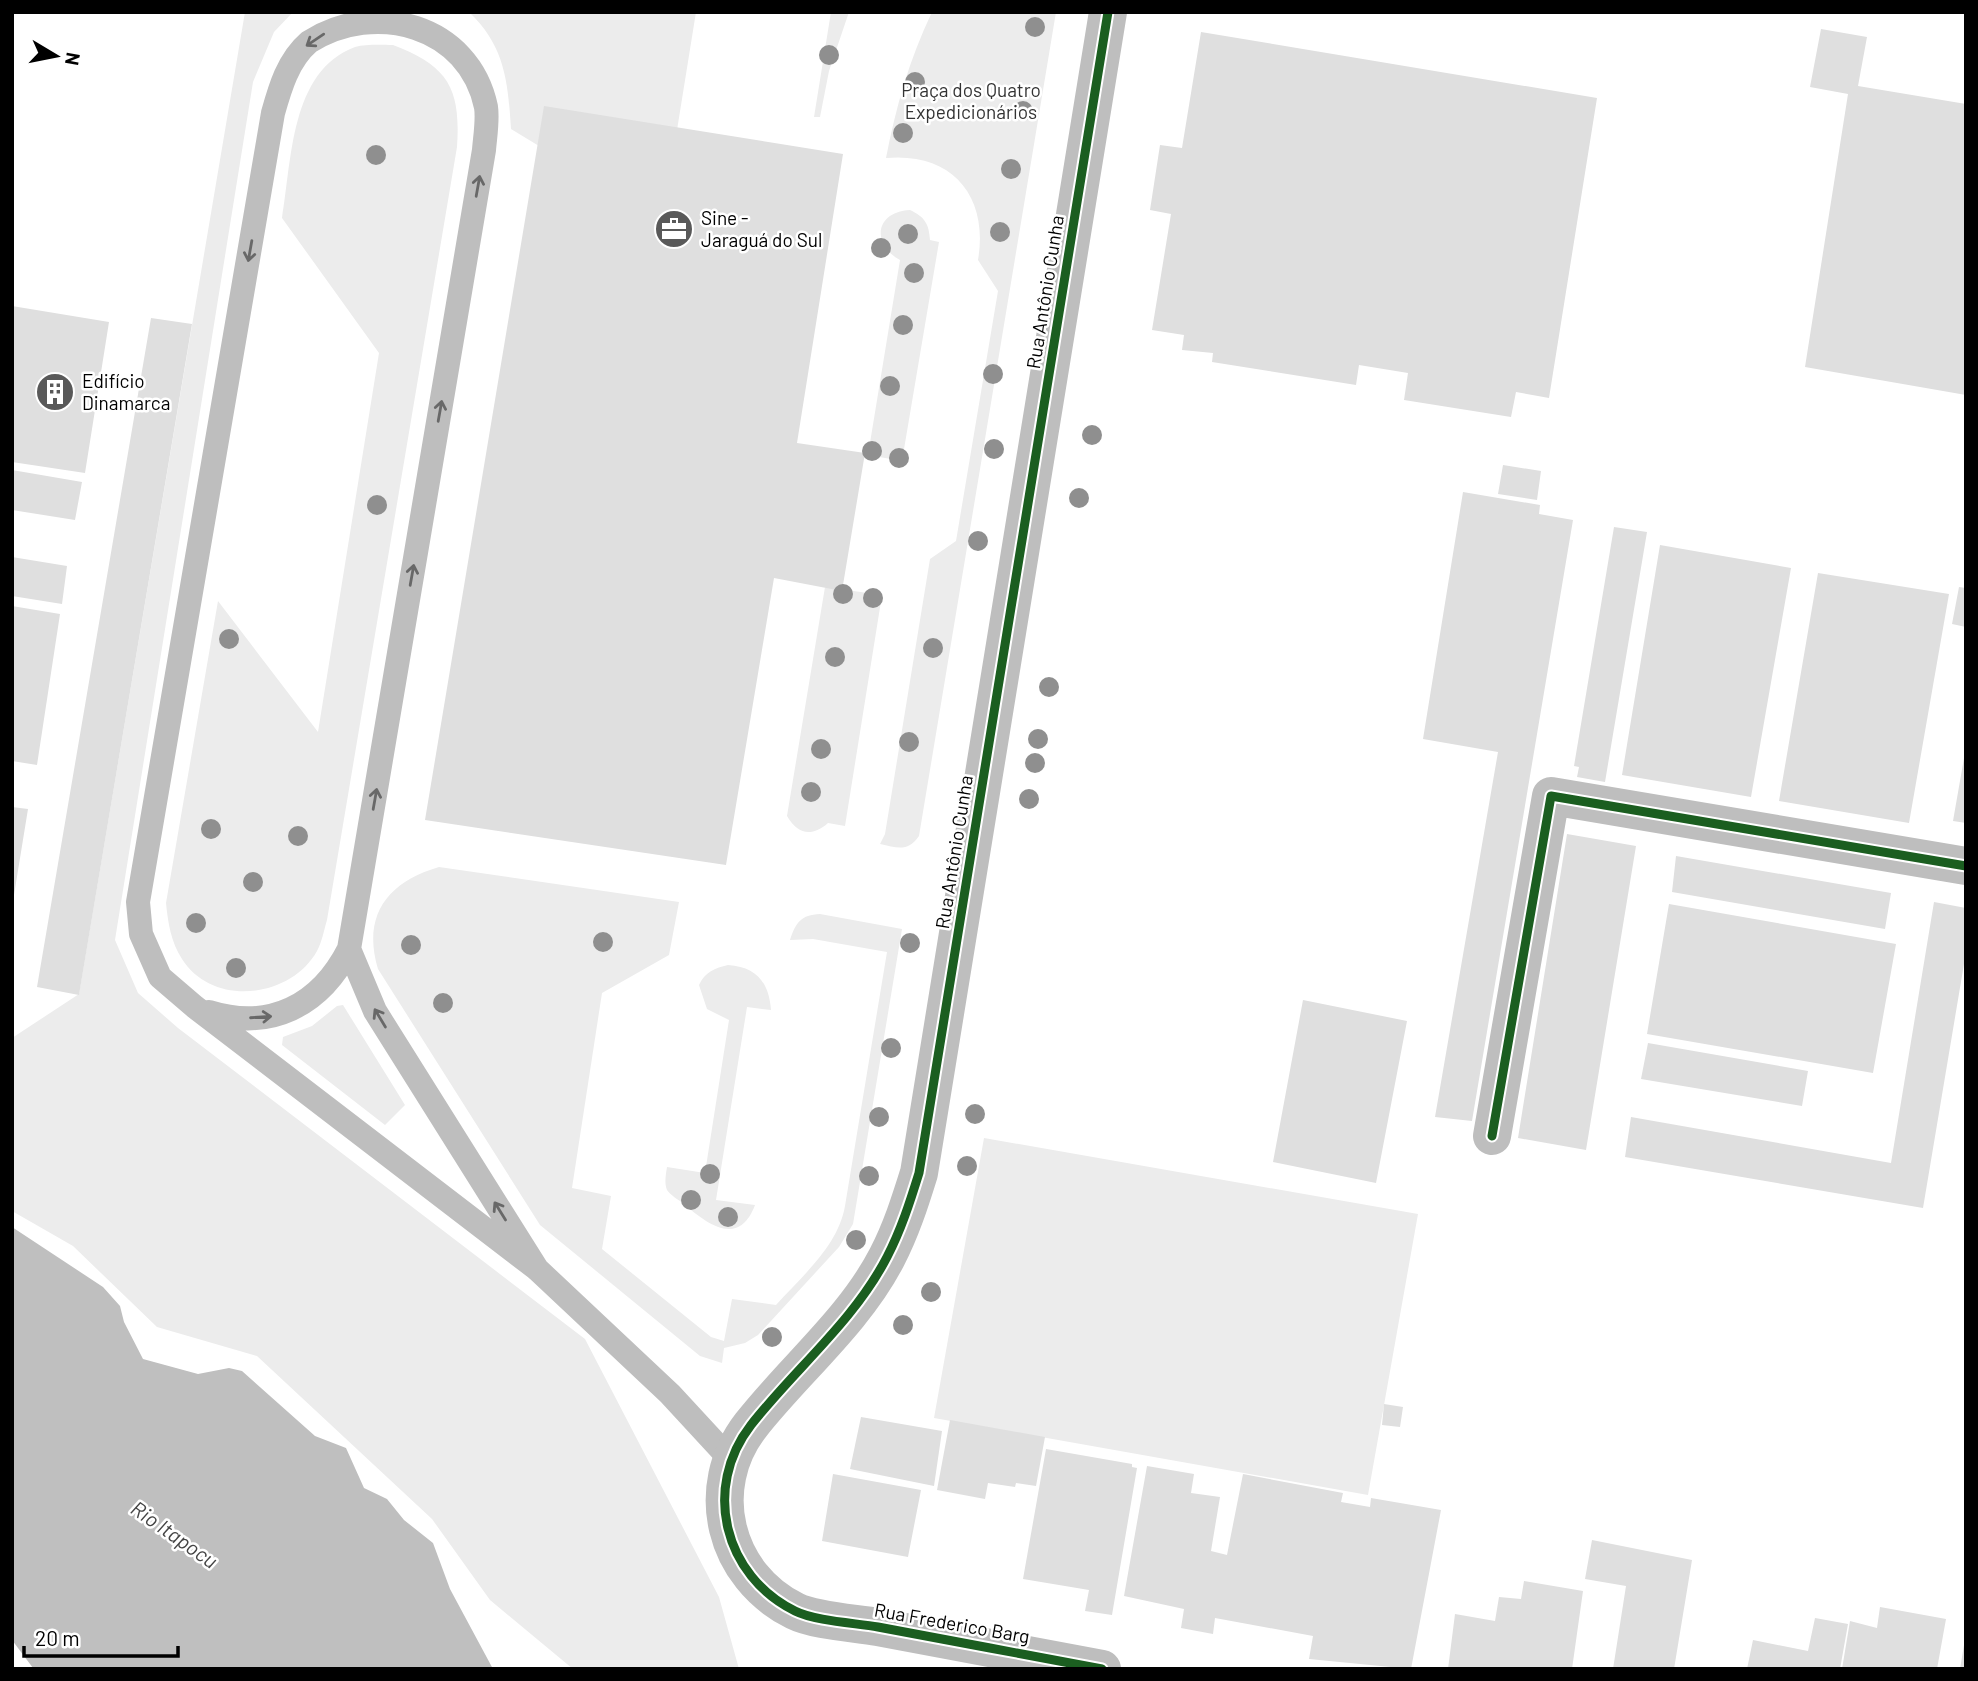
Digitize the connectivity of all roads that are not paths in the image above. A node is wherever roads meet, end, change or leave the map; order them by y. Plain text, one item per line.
1 (1108, 12) edge
2 (1966, 866) edge
3 (349, 949) junction
4 (195, 1007) junction
5 (1492, 1136) dead end
6 (537, 1269) junction
7 (730, 1459) junction
8 (797, 1612) joint
9 (1102, 1669) edge

1 - 7 street, Rua Antônio Cunha
2 - 5 street
4 -> 3 lane
3 -> 4 lane
6 -> 3 lane
4 - 6 lane
6 - 7 lane
7 - 8 street, Rua Antônio Cunha
8 - 9 street, Rua Frederico Barg

